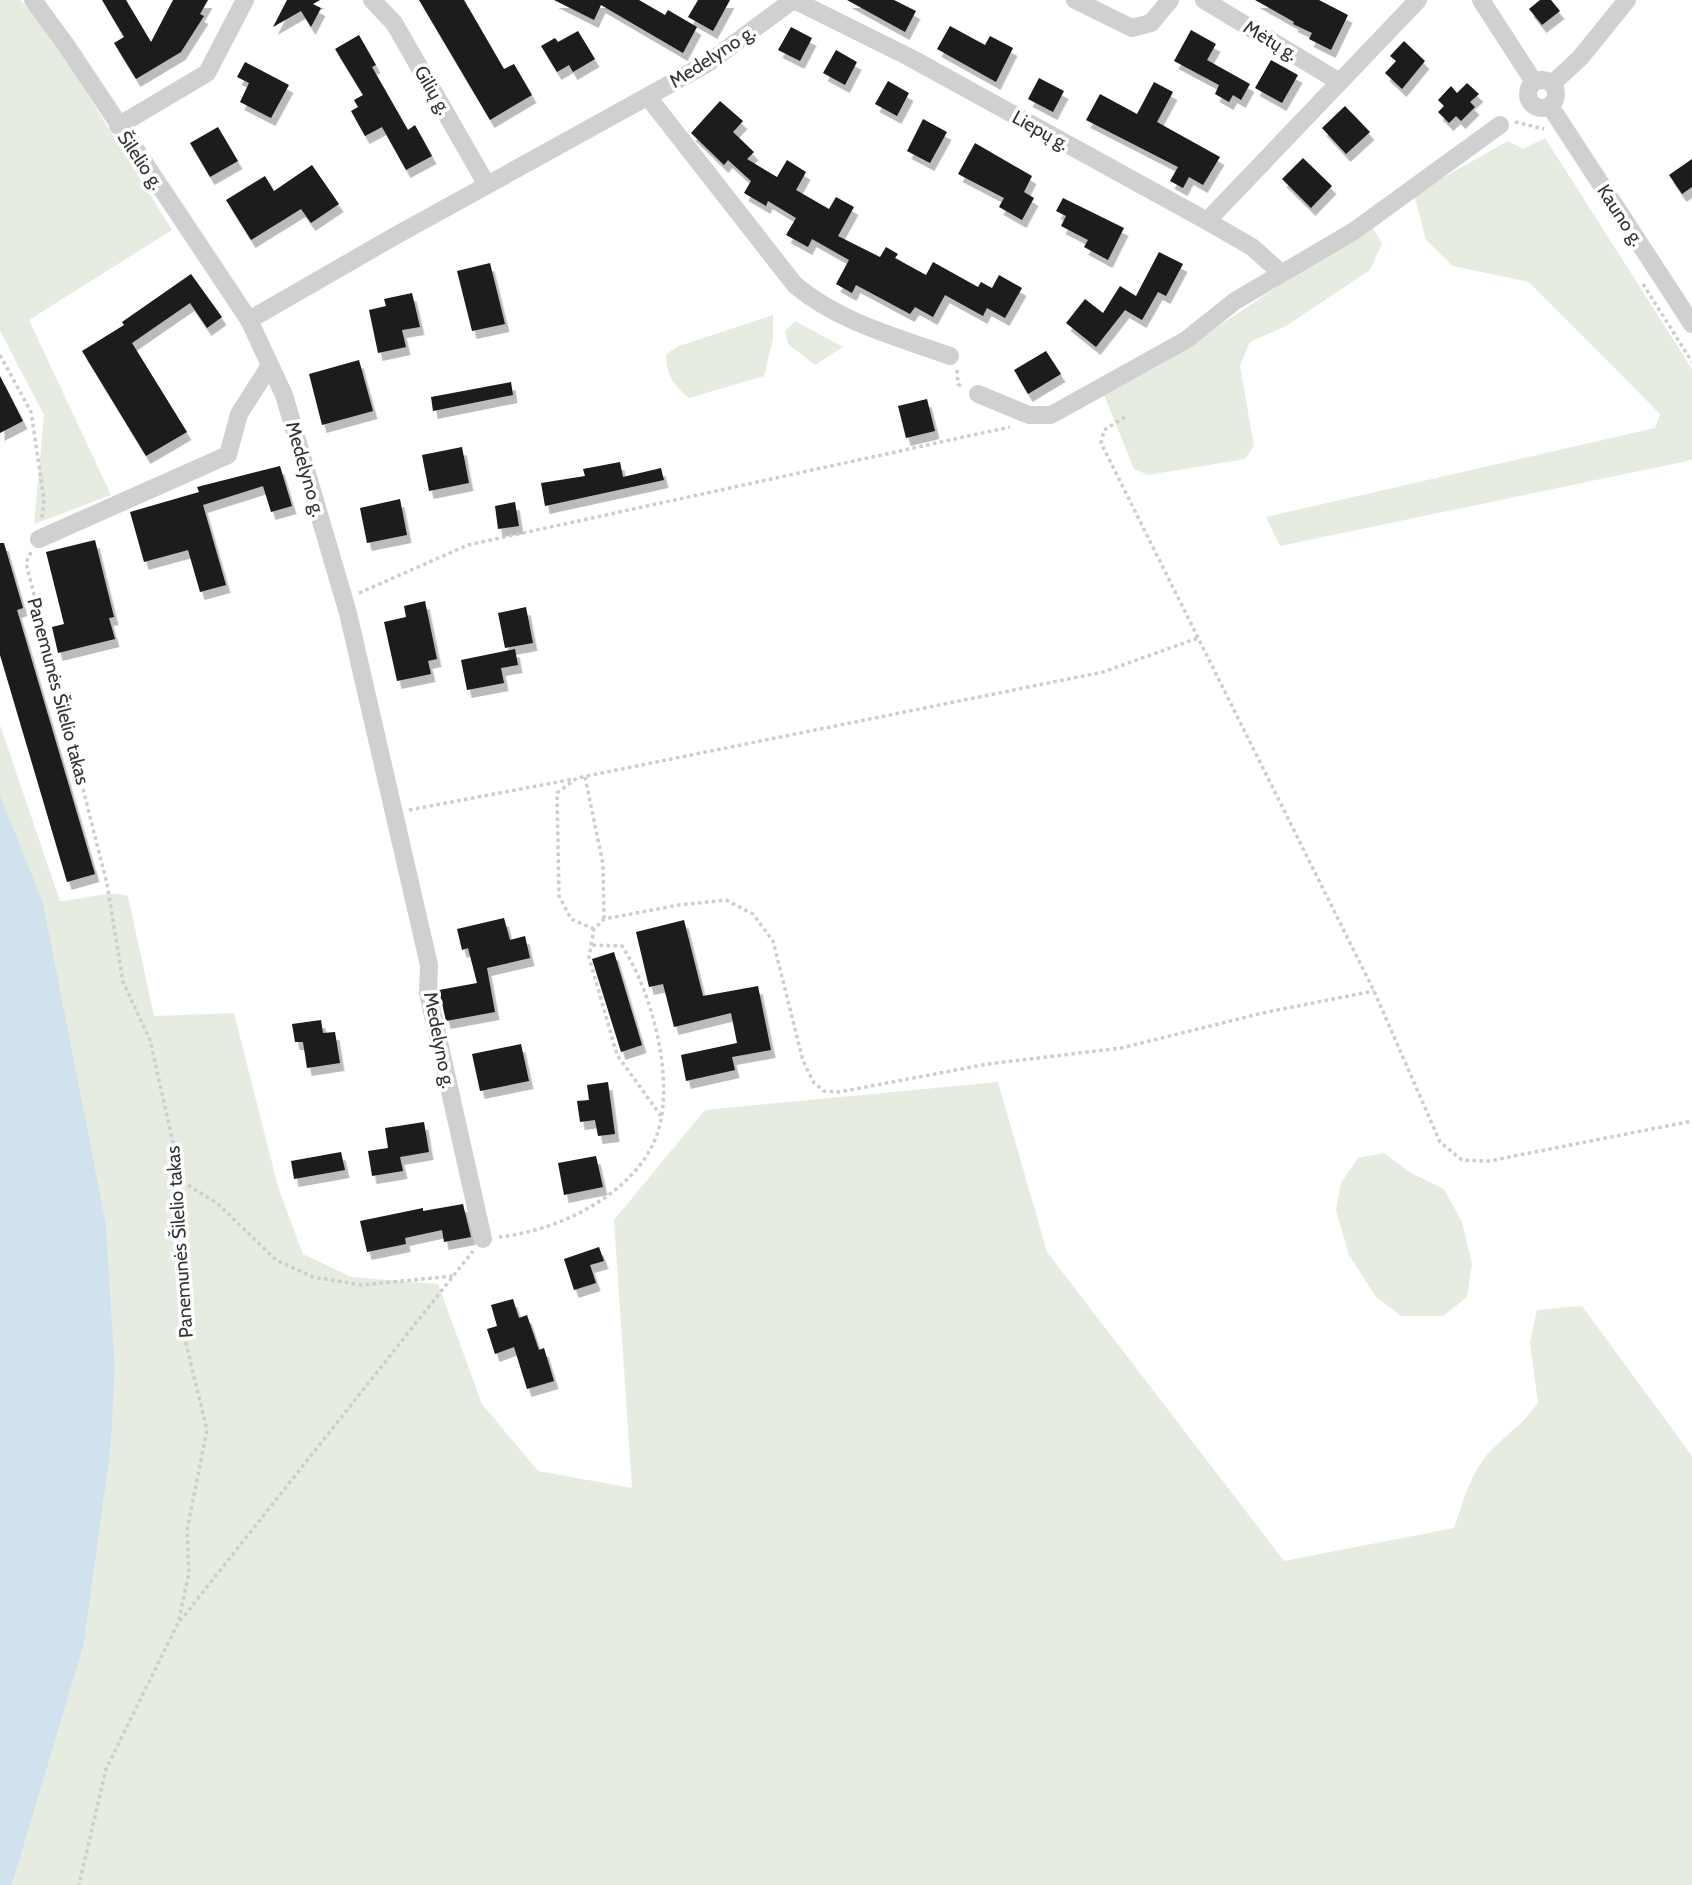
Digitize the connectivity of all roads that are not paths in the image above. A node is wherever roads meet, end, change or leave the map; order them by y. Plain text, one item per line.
1 (33, 0) edge
2 (245, 0) edge
3 (372, 0) edge
4 (793, 0) edge
5 (1075, 0) edge
6 (1170, 0) edge
7 (1204, 0) edge
8 (1418, 0) edge
9 (1480, 0) edge
10 (1627, 0) edge
11 (1338, 81) junction
12 (1534, 82) junction
13 (1552, 85) junction
14 (648, 97) junction
15 (1550, 106) junction
16 (1500, 125) road end
17 (118, 126) junction
18 (486, 185) junction
19 (1207, 221) junction
20 (1281, 273) junction
21 (249, 320) junction
22 (1692, 324) edge
23 (950, 356) road end
24 (270, 367) junction
25 (978, 394) road end
26 (38, 539) road end
27 (483, 1239) road end

1 - 17 street, Šilelio g.
2 - 17 street
3 - 18 street, Gilių g.
4 - 14 street, Medelyno g.
4 - 19 street, Liepų g.
5 - 6 street
7 - 11 street, Mėtų g.
8 - 11 street
9 - 12 street, Kauno g.
10 - 13 street
11 - 19 street
12 - 13 street
12 - 15 street, Kauno g.
13 - 15 street
14 - 18 street, Medelyno g.
14 - 23 street
15 - 22 street, Kauno g.
16 - 20 street
17 - 21 street, Šilelio g.
18 - 21 street, Medelyno g.
19 - 20 street, Liepų g.
20 - 25 street
21 - 24 street, Medelyno g.
24 - 26 street
24 - 27 street, Medelyno g.

